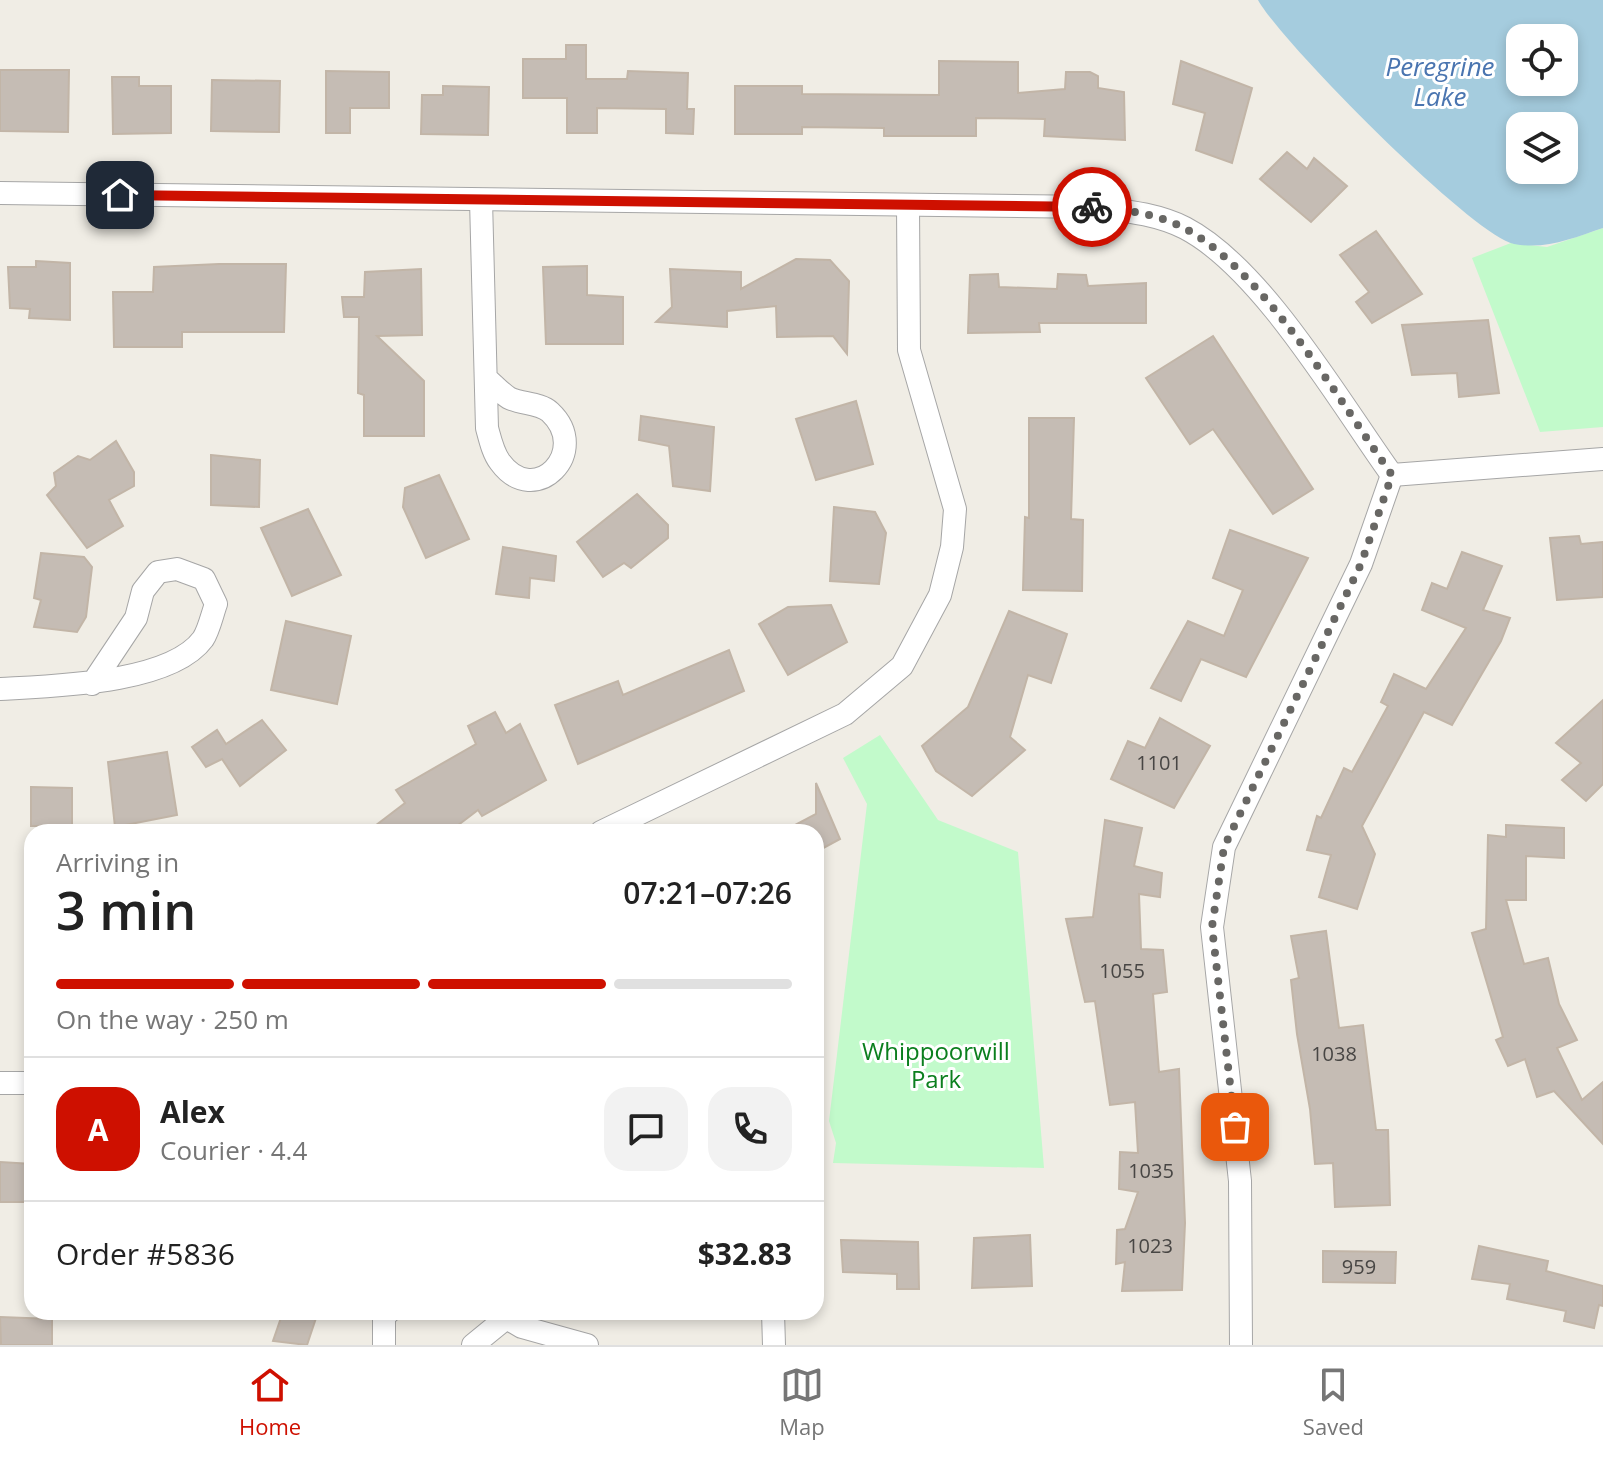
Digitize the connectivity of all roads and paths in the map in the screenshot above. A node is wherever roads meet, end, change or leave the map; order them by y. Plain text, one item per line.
1 (0, 193) edge
2 (481, 200) junction
3 (908, 205) junction
4 (486, 378) junction
5 (1603, 459) edge
6 (1392, 475) junction
7 (92, 684) junction
8 (0, 689) edge
9 (618, 824) edge
10 (0, 1083) edge
11 (24, 1083) edge
12 (383, 1320) edge
13 (496, 1320) edge
14 (513, 1320) edge
15 (773, 1320) edge
16 (384, 1345) edge
17 (473, 1345) edge
18 (587, 1345) edge
19 (774, 1345) edge
20 (1241, 1345) edge

1 - 2 street
2 - 3 street
2 - 4 street
3 - 6 street
3 - 9 street
4 - 4 street
5 - 6 street
6 - 20 street
7 - 7 street
7 - 8 street
10 - 11 street
12 - 16 street
13 - 17 street
14 - 18 street
15 - 19 street

